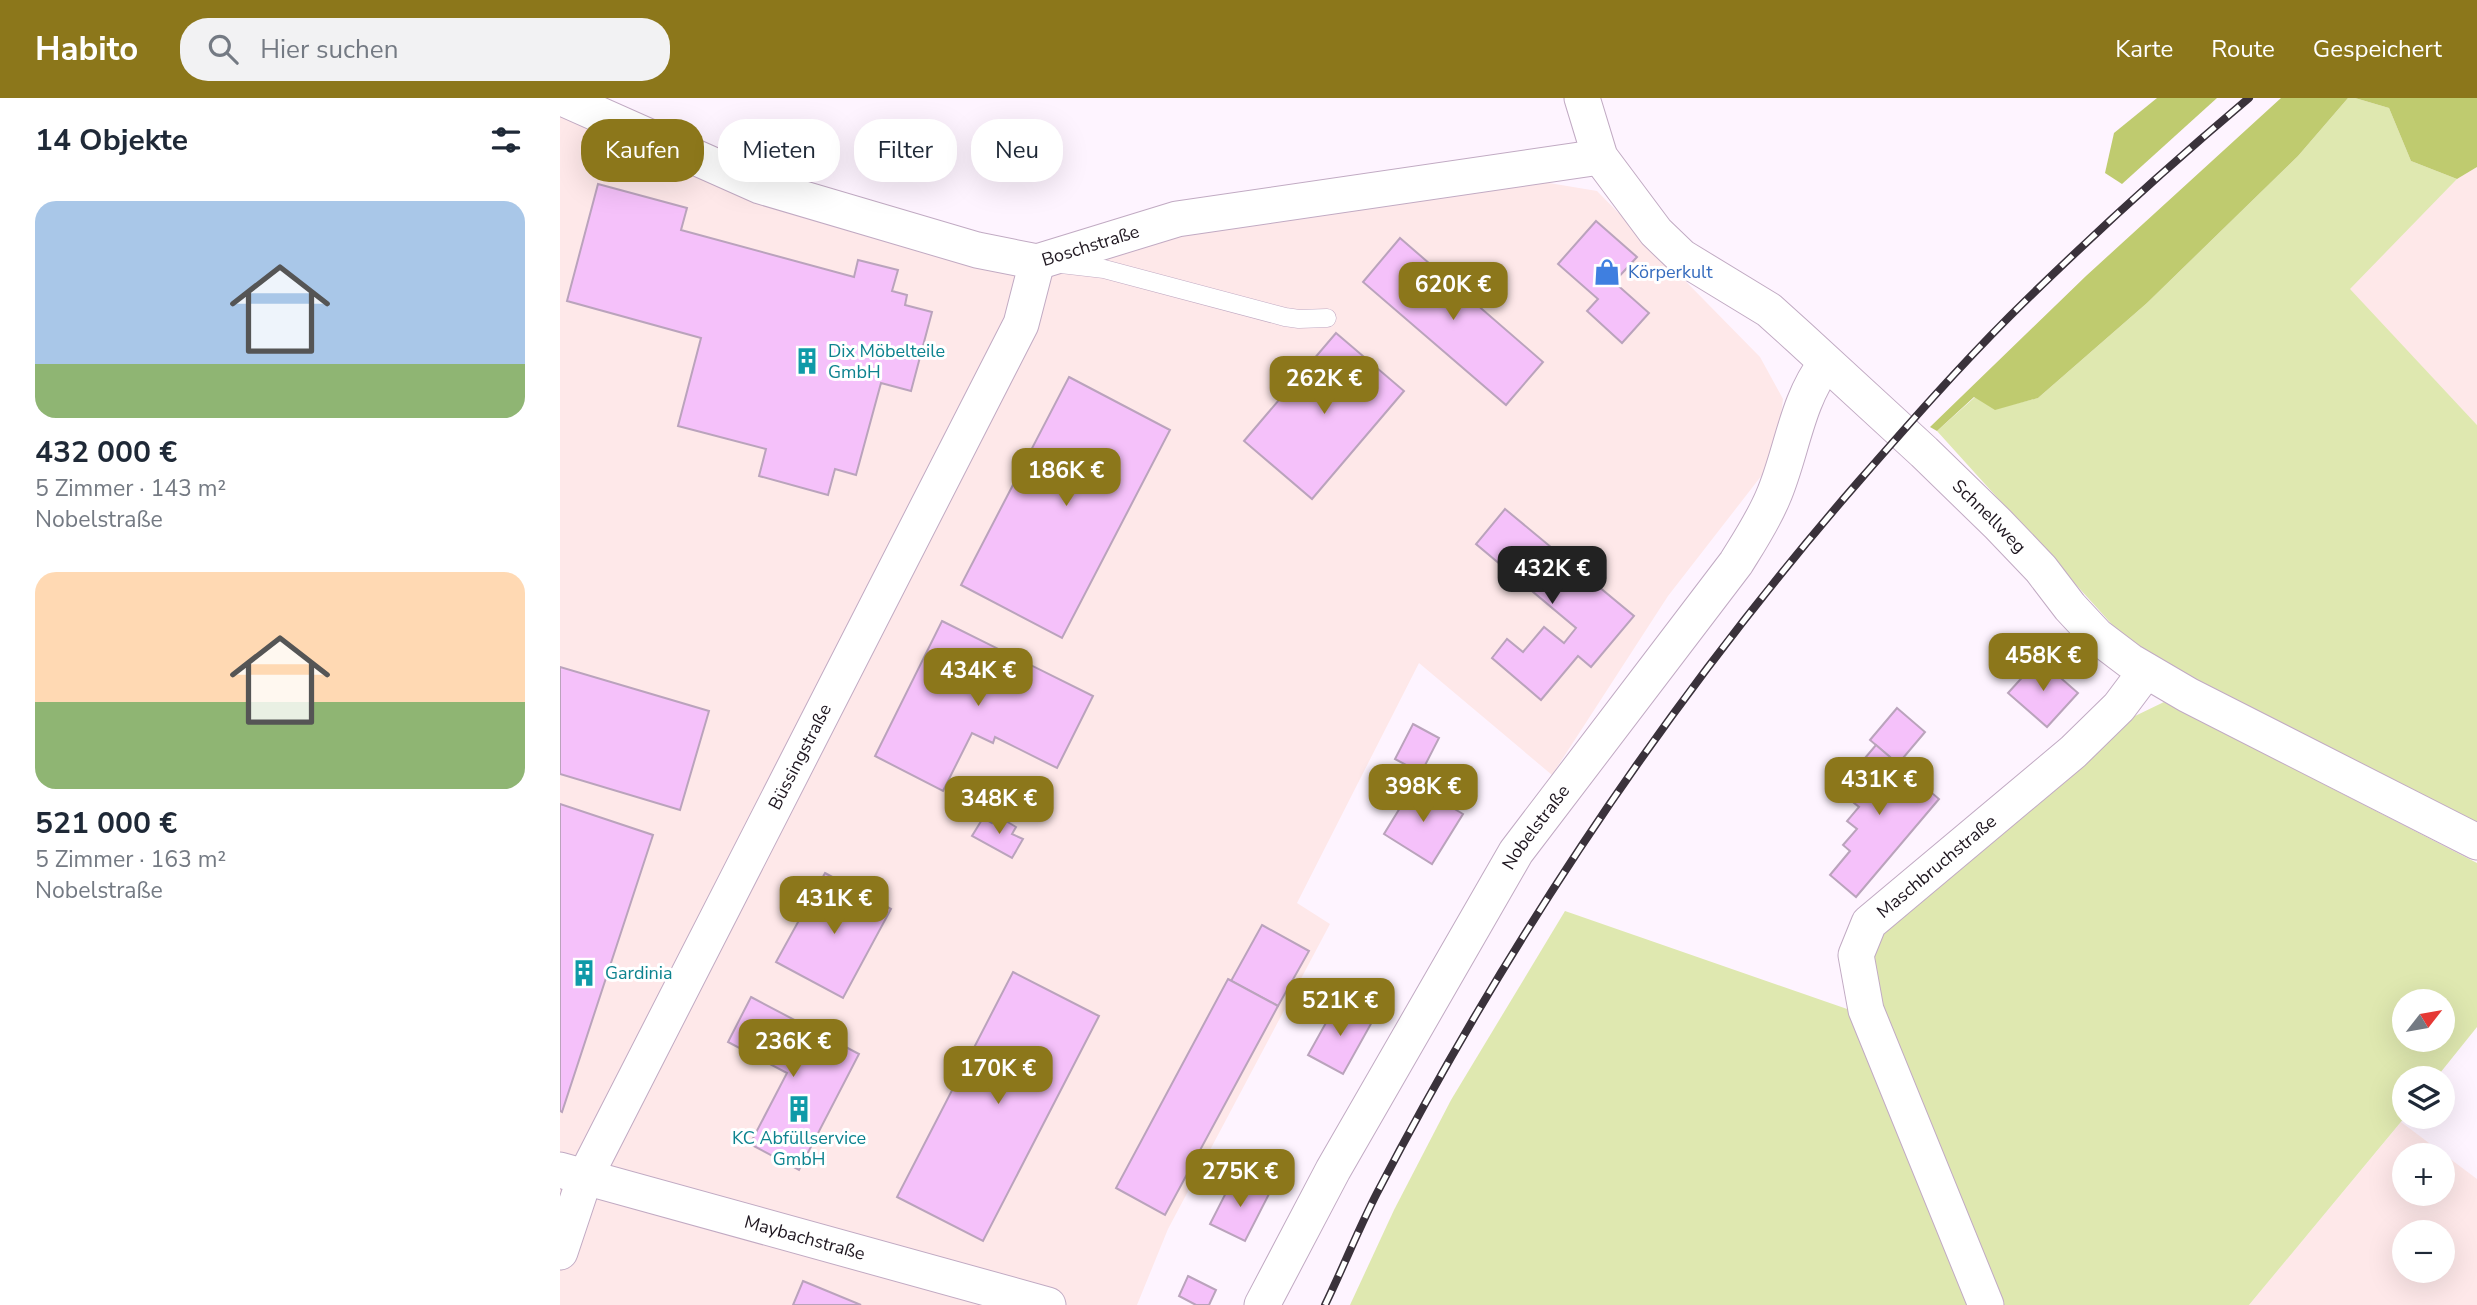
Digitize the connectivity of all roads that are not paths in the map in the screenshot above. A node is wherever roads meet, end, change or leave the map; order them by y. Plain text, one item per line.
1 (562, 98) edge
2 (1582, 98) edge
3 (1600, 157) junction
4 (1037, 261) junction
5 (1327, 318) dead end
6 (1826, 363) junction
7 (2146, 671) junction
8 (2477, 842) edge
9 (573, 1173) edge
10 (560, 1252) edge
11 (1048, 1305) edge
12 (1262, 1305) edge
13 (1986, 1305) edge

1 - 4 street, Boschstraße
2 - 3 street, Schnellweg
3 - 4 street, Boschstraße
3 - 6 street, Schnellweg
4 - 5 lane
4 - 9 street, Büssingstraße
6 - 7 street, Schnellweg
6 - 12 street, Nobelstraße
7 - 8 street, Schnellweg
7 - 13 street, Maschbruchstraße
9 - 10 street, Büssingstraße
9 - 11 street, Maybachstraße

